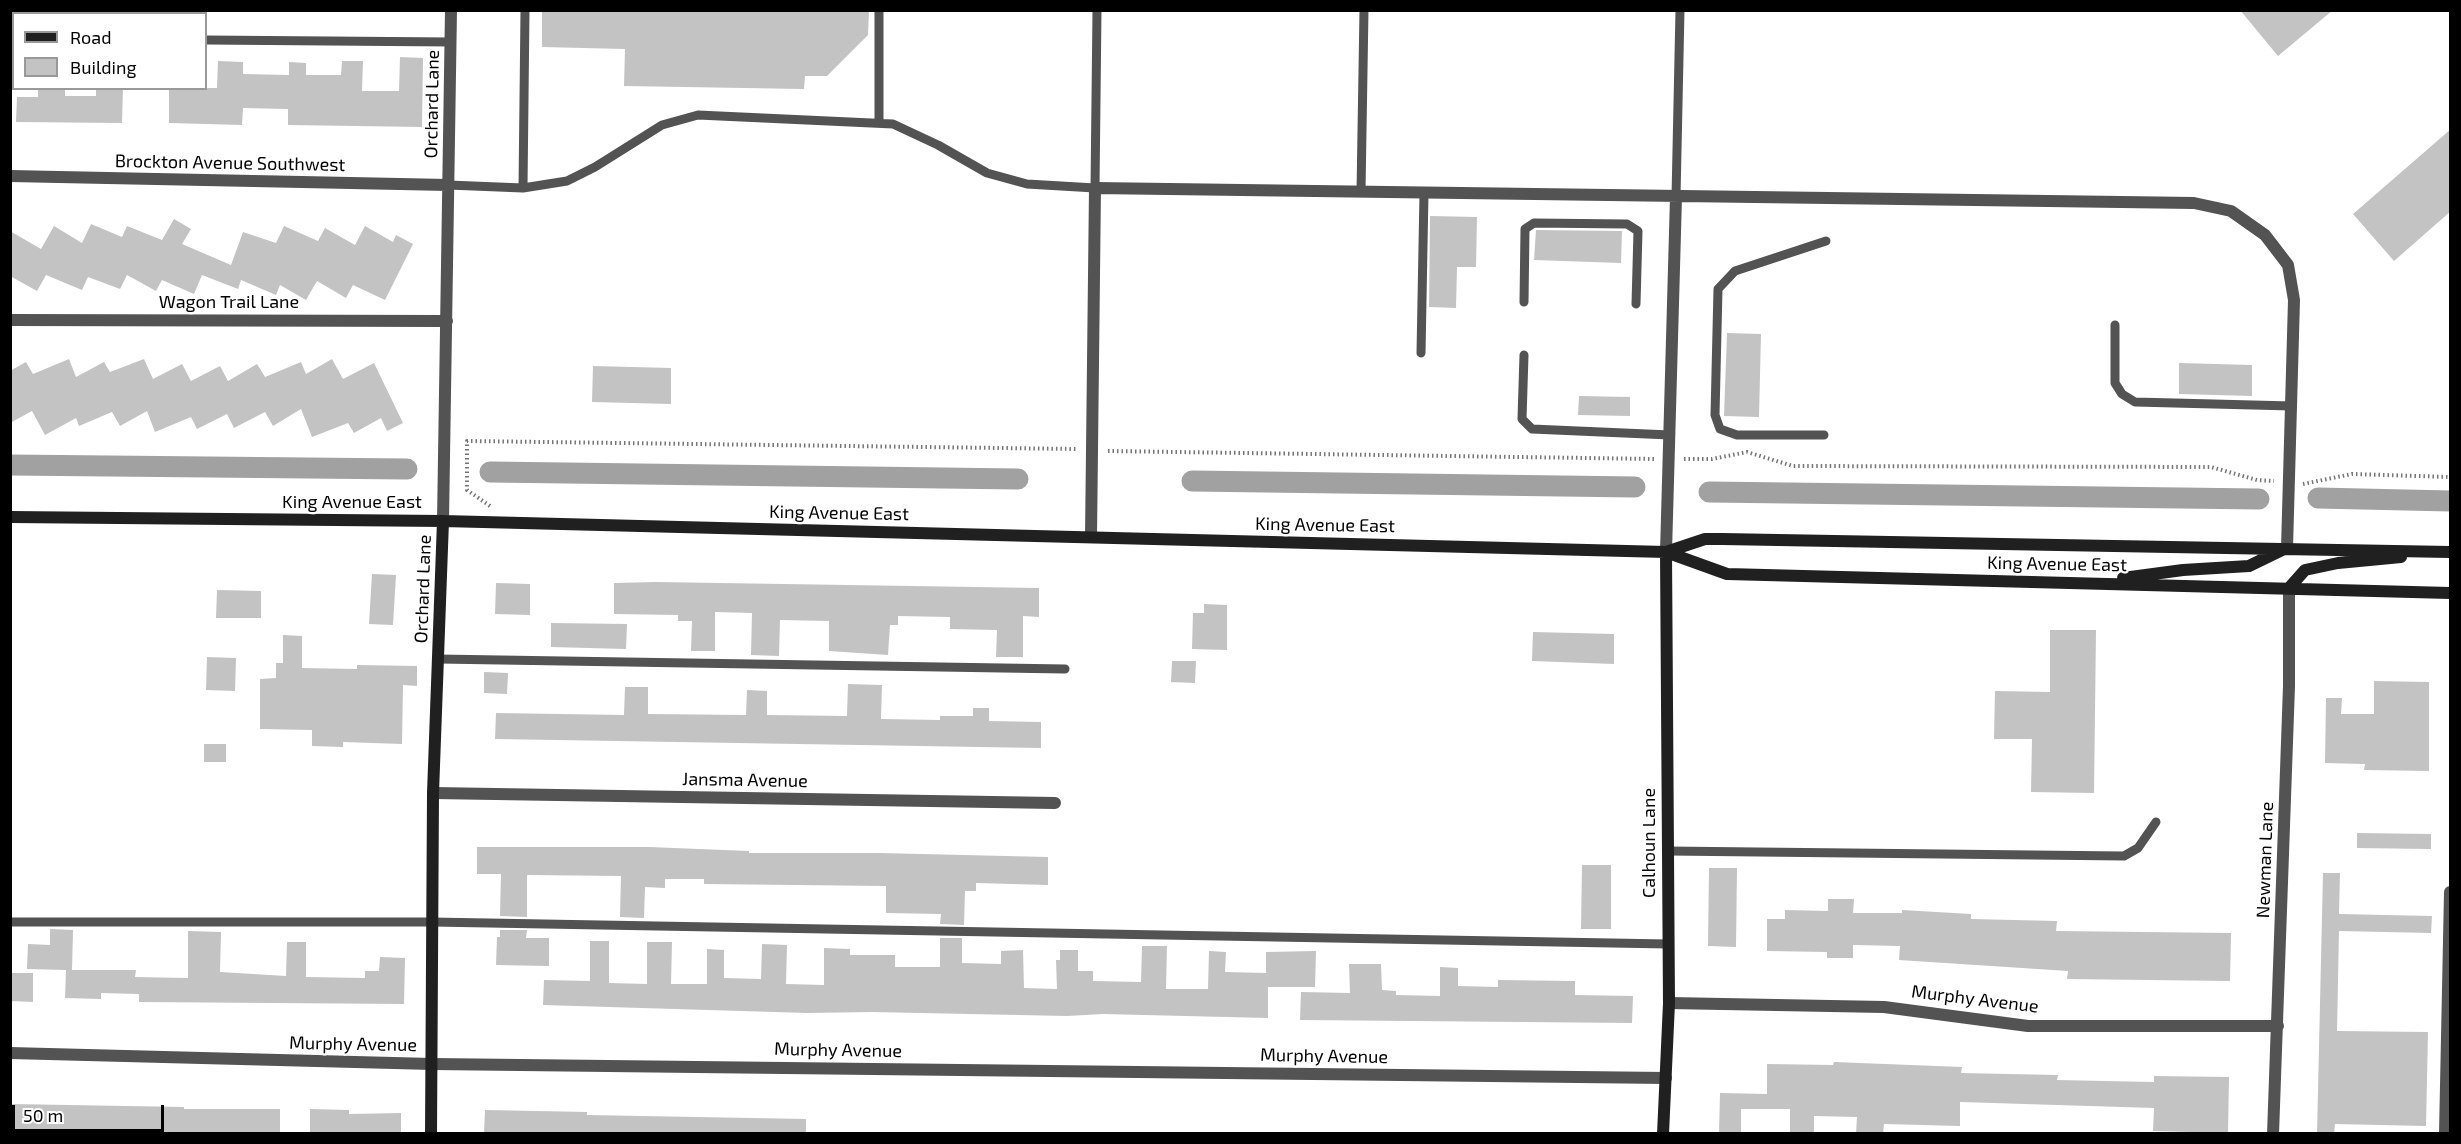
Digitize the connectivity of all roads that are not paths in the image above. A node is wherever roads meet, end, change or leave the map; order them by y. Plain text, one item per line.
1 (452, 10) edge
2 (525, 10) edge
3 (879, 10) edge
4 (1097, 10) edge
5 (1364, 10) edge
6 (1680, 10) edge
7 (207, 40) edge
8 (451, 42) junction
9 (879, 123) junction
10 (10, 176) edge
11 (448, 185) junction
12 (523, 188) junction
13 (1095, 188) junction
14 (1361, 192) junction
15 (1424, 193) junction
16 (1676, 197) junction
17 (1826, 241) dead end
18 (1524, 302) dead end
19 (1636, 304) dead end
20 (10, 320) edge
21 (447, 321) junction
22 (2115, 325) dead end
23 (1421, 353) dead end
24 (1524, 355) dead end
25 (2292, 406) junction
26 (1670, 435) junction
27 (1824, 435) dead end
28 (10, 517) edge
29 (443, 521) junction
30 (1091, 537) junction
31 (2287, 548) junction
32 (1666, 552) junction
33 (2451, 552) edge
34 (2071, 583) junction
35 (2289, 588) junction
36 (2451, 593) edge
37 (438, 659) junction
38 (1065, 669) dead end
39 (433, 793) junction
40 (1055, 803) dead end
41 (2156, 822) dead end
42 (1667, 851) junction
43 (2451, 892) edge
44 (10, 921) edge
45 (432, 922) junction
46 (1668, 944) junction
47 (1669, 1003) junction
48 (2278, 1026) junction
49 (10, 1053) edge
50 (432, 1064) junction
51 (1666, 1078) junction
52 (431, 1134) edge
53 (1663, 1134) edge
54 (2273, 1134) edge
55 (2445, 1134) edge

1 - 8 street, Orchard Lane
2 - 12 lane
3 - 9 lane
4 - 13 lane
5 - 14 lane
6 - 16 lane
7 - 8 lane
8 - 11 street, Orchard Lane
9 - 12 lane
9 - 13 lane
10 - 11 street, Brockton Avenue Southwest
11 - 12 lane
11 - 21 street, Orchard Lane
13 - 14 street
13 - 30 street
14 - 15 street
15 - 16 street
15 - 23 lane
16 - 25 street
16 - 26 street
17 - 27 lane
18 - 19 lane
20 - 21 street, Wagon Trail Lane
21 - 29 street, Orchard Lane
22 - 25 lane
24 - 26 lane
25 - 31 street
26 - 32 street
28 - 29 main road, King Avenue East
29 - 30 main road, King Avenue East
29 - 37 main road, Orchard Lane
30 - 32 main road, King Avenue East
31 - 32 main road, King Avenue East
31 - 33 main road, King Avenue East
31 - 34 main road
32 - 34 main road, King Avenue East
32 - 42 main road, Calhoun Lane
33 - 35 main road
34 - 35 main road, King Avenue East
35 - 36 main road, King Avenue East
35 - 48 street, Newman Lane
37 - 38 lane
37 - 39 main road, Orchard Lane
39 - 40 street, Jansma Avenue
39 - 45 main road, Orchard Lane
41 - 42 lane
42 - 46 main road, Calhoun Lane
43 - 55 street
44 - 45 lane
45 - 46 lane
45 - 50 main road, Orchard Lane
46 - 47 main road, Calhoun Lane
47 - 48 street, Murphy Avenue
47 - 51 main road, Calhoun Lane
48 - 54 street, Newman Lane
49 - 50 street, Murphy Avenue
50 - 51 street, Murphy Avenue
50 - 52 main road, Orchard Lane
51 - 53 main road, Calhoun Lane

